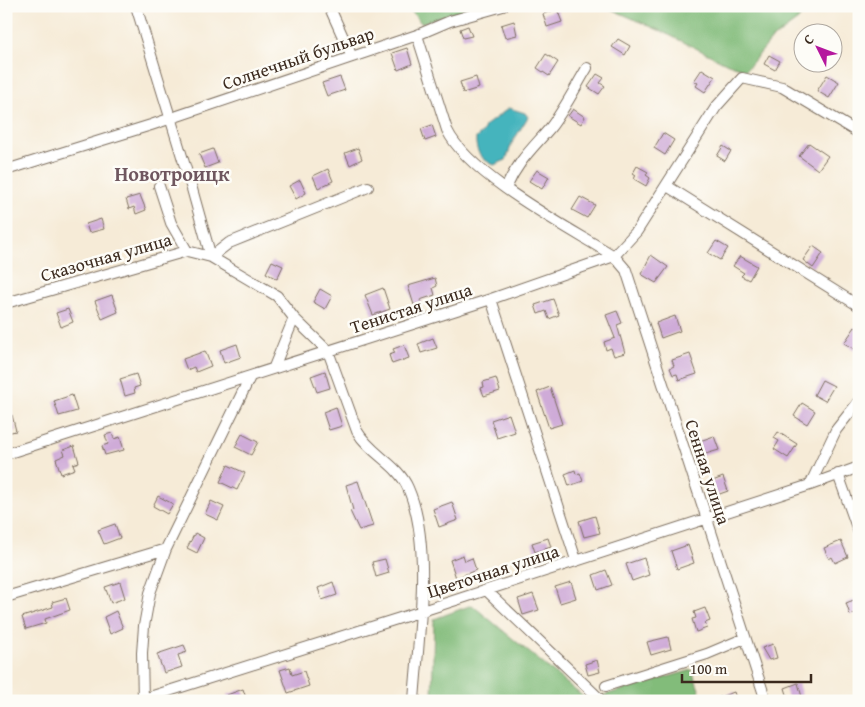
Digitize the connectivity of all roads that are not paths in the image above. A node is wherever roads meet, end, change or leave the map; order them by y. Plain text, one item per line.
1 (136, 6) edge
2 (329, 6) edge
3 (503, 6) edge
4 (417, 35) junction
5 (352, 57) junction
6 (587, 68) dead end
7 (170, 119) junction
8 (859, 133) edge
9 (6, 170) edge
10 (159, 186) dead end
11 (667, 186) junction
12 (368, 188) dead end
13 (506, 188) junction
14 (186, 251) junction
15 (614, 256) junction
16 (210, 257) junction
17 (491, 299) junction
18 (6, 303) edge
19 (859, 306) edge
20 (294, 318) junction
21 (328, 351) junction
22 (274, 367) junction
23 (250, 377) junction
24 (859, 401) edge
25 (6, 454) edge
26 (859, 467) edge
27 (838, 474) junction
28 (810, 485) junction
29 (706, 518) junction
30 (859, 533) edge
31 (166, 549) junction
32 (576, 560) junction
33 (486, 590) junction
34 (6, 597) edge
35 (419, 612) junction
36 (745, 638) junction
37 (606, 686) dead end
38 (141, 700) edge
39 (414, 701) edge
40 (602, 701) edge
41 (766, 701) edge

1 - 7 street
2 - 5 street
3 - 4 street, Солнечный бульвар
4 - 5 street, Солнечный бульвар
4 - 13 street
5 - 7 street, Солнечный бульвар
6 - 13 street
7 - 9 street, Солнечный бульвар
7 - 16 street
8 - 11 street, Тенистая улица
10 - 14 street
11 - 15 street, Тенистая улица
11 - 19 street
12 - 16 street
13 - 15 street
14 - 16 street
14 - 18 street, Сказочная улица
15 - 17 street, Тенистая улица
15 - 29 street, Сенная улица
16 - 20 street
17 - 21 street, Тенистая улица
17 - 32 street
20 - 21 street
20 - 22 street
21 - 22 street, Тенистая улица
21 - 35 street
22 - 23 street, Тенистая улица
23 - 25 street, Тенистая улица
23 - 31 street
24 - 28 street
26 - 27 street, Цветочная улица
27 - 28 street, Цветочная улица
27 - 30 street
28 - 29 street, Цветочная улица
29 - 32 street, Цветочная улица
29 - 36 street, Сенная улица
31 - 34 street
31 - 38 street
32 - 33 street, Цветочная улица
33 - 35 street, Цветочная улица
33 - 40 street
35 - 38 street, Цветочная улица
35 - 39 street
36 - 37 street
36 - 41 street, Сенная улица

